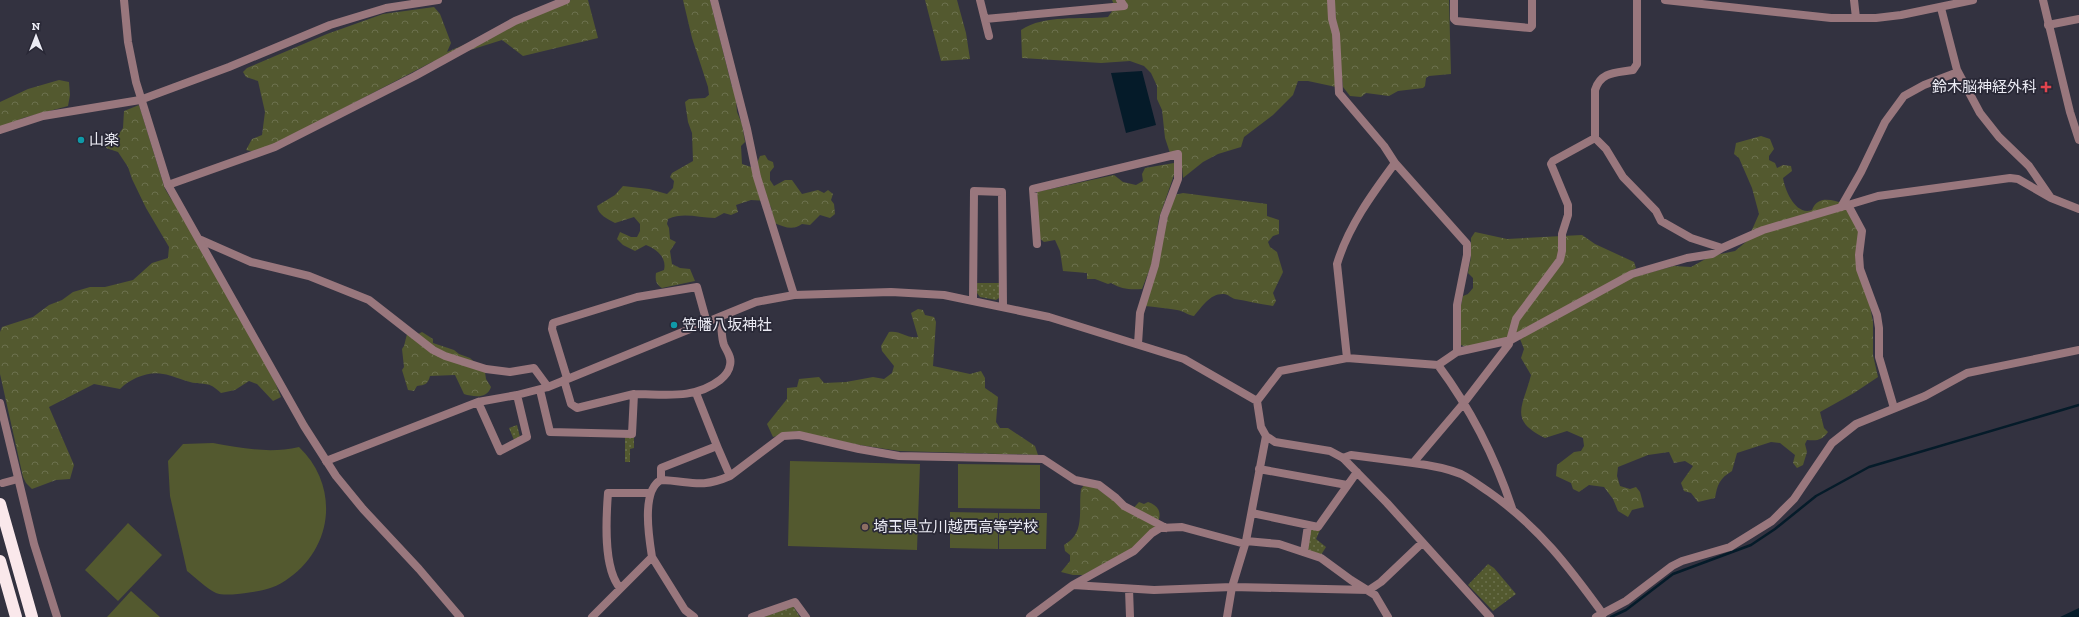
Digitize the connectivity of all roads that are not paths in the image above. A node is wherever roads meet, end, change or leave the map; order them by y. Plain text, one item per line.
1 (124, 0) edge
2 (438, 0) edge
3 (566, 0) edge
4 (714, 0) edge
5 (980, 0) edge
6 (1120, 0) edge
7 (1331, 0) edge
8 (1454, 0) edge
9 (1532, 0) edge
10 (1637, 0) edge
11 (1665, 0) edge
12 (1669, 0) edge
13 (1854, 0) edge
14 (1973, 0) edge
15 (2043, 0) edge
16 (1941, 8) junction
17 (1856, 18) junction
18 (985, 19) junction
19 (2079, 19) edge
20 (2048, 25) junction
21 (988, 36) dead end
22 (1958, 72) junction
23 (140, 100) junction
24 (0, 130) edge
25 (1595, 138) junction
26 (2079, 140) edge
27 (1396, 163) junction
28 (168, 185) junction
29 (2051, 198) junction
30 (1844, 206) junction
31 (2079, 209) edge
32 (201, 240) junction
33 (1037, 244) dead end
34 (1722, 248) junction
35 (794, 295) junction
36 (974, 301) junction
37 (1003, 306) junction
38 (720, 317) junction
39 (707, 323) junction
40 (1511, 340) junction
41 (1138, 344) junction
42 (2079, 350) edge
43 (1457, 352) junction
44 (1347, 358) junction
45 (1438, 365) junction
46 (566, 379) junction
47 (548, 387) junction
48 (540, 390) junction
49 (696, 393) junction
50 (634, 394) junction
51 (517, 395) junction
52 (1257, 401) junction
53 (478, 402) junction
54 (0, 403) edge
55 (1463, 404) junction
56 (1894, 408) junction
57 (1266, 436) junction
58 (717, 446) junction
59 (1343, 458) junction
60 (326, 461) junction
61 (1413, 463) junction
62 (1259, 469) junction
63 (1357, 472) junction
64 (730, 476) junction
65 (18, 479) junction
66 (661, 480) junction
67 (3, 482) dead end
68 (1347, 485) junction
69 (650, 493) junction
70 (0, 504) edge
71 (1512, 508) junction
72 (1252, 513) junction
73 (1308, 525) junction
74 (1166, 528) junction
75 (1246, 542) junction
76 (1422, 543) junction
77 (1304, 552) junction
78 (652, 556) junction
79 (0, 561) edge
80 (1073, 585) junction
81 (1232, 587) junction
82 (620, 588) junction
83 (1130, 589) junction
84 (1369, 590) junction
85 (1600, 615) edge
86 (16, 617) edge
87 (32, 617) edge
88 (57, 617) edge
89 (460, 617) edge
90 (592, 617) edge
91 (694, 617) edge
92 (752, 617) edge
93 (806, 617) edge
94 (1030, 617) edge
95 (1130, 617) edge
96 (1226, 617) edge
97 (1388, 617) edge
98 (1490, 617) edge

1 - 23 street
2 - 23 street
3 - 28 street
4 - 35 street
5 - 18 street
6 - 18 street
7 - 27 street
8 - 9 street
10 - 25 street
11 - 12 street
12 - 17 street
13 - 17 street
14 - 16 street
15 - 20 street
16 - 17 street
16 - 22 street
18 - 21 street
19 - 20 street
20 - 26 street
22 - 29 street
22 - 30 street
23 - 24 street
23 - 28 street
25 - 34 street
25 - 40 street
27 - 43 street
27 - 44 street
28 - 32 street
29 - 30 street
29 - 31 street
30 - 34 street
30 - 56 street
32 - 47 street
32 - 60 street
33 - 41 street
34 - 40 street
35 - 36 street
35 - 38 street
36 - 37 street
36 - 37 street
37 - 41 street
38 - 39 street
38 - 49 street
39 - 46 street
39 - 46 street
40 - 43 street
40 - 55 street
41 - 52 street
42 - 56 street
43 - 45 street
44 - 45 street
44 - 52 street
45 - 55 street
46 - 47 street
46 - 50 street
47 - 48 street
48 - 50 street
48 - 51 street
49 - 50 street
49 - 58 street
51 - 53 street
51 - 53 street
52 - 57 street
53 - 60 street
54 - 65 street
55 - 61 street
55 - 71 street
56 - 85 street
57 - 59 street
57 - 62 street
58 - 64 street
58 - 66 street
59 - 61 street
59 - 63 street
60 - 89 street
61 - 71 street
62 - 68 street
62 - 72 street
63 - 68 street
63 - 76 street
64 - 66 street
64 - 74 street
65 - 67 street
65 - 88 street
66 - 69 street
68 - 73 street
69 - 78 street
69 - 82 street
70 - 87 highway
71 - 85 street
72 - 73 street
72 - 75 street
73 - 77 street
74 - 75 street
74 - 80 street
75 - 77 street
75 - 81 street
76 - 84 street
76 - 98 street
77 - 84 street
78 - 82 street
78 - 91 street
79 - 86 highway
80 - 83 street
80 - 94 street
81 - 83 street
81 - 84 street
81 - 96 street
82 - 90 street
83 - 95 street
84 - 97 street
92 - 93 street

